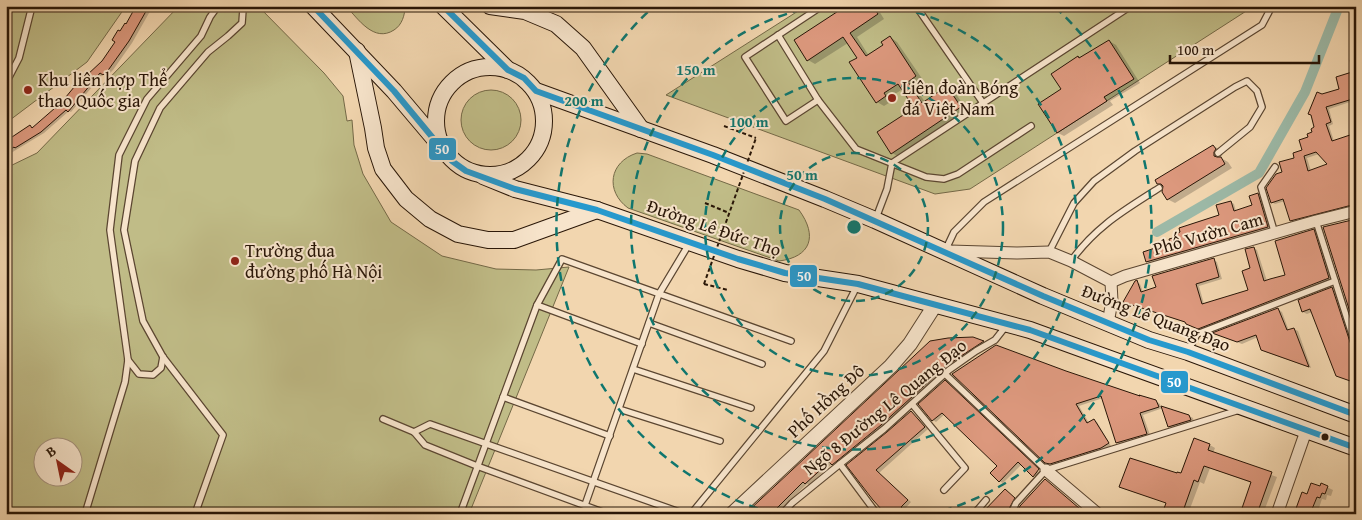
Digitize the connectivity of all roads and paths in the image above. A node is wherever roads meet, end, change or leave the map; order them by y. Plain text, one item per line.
1 (8, 6) edge
2 (32, 6) edge
3 (218, 6) edge
4 (238, 6) edge
5 (313, 6) edge
6 (443, 6) edge
7 (490, 6) edge
8 (822, 6) edge
9 (916, 6) edge
10 (1131, 6) edge
11 (1279, 6) edge
12 (1271, 9) edge
13 (6, 19) edge
14 (778, 35) junction
15 (357, 51) junction
16 (508, 70) junction
17 (6, 83) edge
18 (536, 91) junction
19 (818, 100) junction
20 (983, 103) junction
21 (724, 126) dead end
22 (1031, 126) dead end
23 (641, 129) junction
24 (441, 146) junction
25 (1218, 153) dead end
26 (892, 163) junction
27 (1275, 168) dead end
28 (483, 176) junction
29 (1159, 188) dead end
30 (705, 203) dead end
31 (597, 210) junction
32 (1356, 210) edge
33 (729, 213) junction
34 (875, 220) junction
35 (1316, 220) junction
36 (1275, 234) junction
37 (690, 242) junction
38 (945, 251) junction
39 (1049, 252) junction
40 (1071, 260) junction
41 (1335, 281) junction
42 (1111, 282) junction
43 (858, 284) junction
44 (728, 290) dead end
45 (659, 294) junction
46 (537, 305) junction
47 (935, 305) junction
48 (649, 323) junction
49 (1108, 323) junction
50 (1007, 325) junction
51 (792, 341) dead end
52 (642, 344) junction
53 (1356, 347) edge
54 (1188, 352) junction
55 (164, 357) junction
56 (128, 360) junction
57 (762, 364) dead end
58 (633, 369) junction
59 (944, 374) junction
60 (503, 397) junction
61 (912, 404) junction
62 (619, 408) junction
63 (751, 408) dead end
64 (1246, 408) junction
65 (1356, 415) edge
66 (383, 419) dead end
67 (1306, 431) junction
68 (414, 432) junction
69 (610, 436) junction
70 (720, 441) dead end
71 (486, 444) junction
72 (1356, 448) edge
73 (840, 464) junction
74 (477, 466) junction
75 (1046, 470) junction
76 (594, 481) junction
77 (944, 490) dead end
78 (986, 500) dead end
79 (585, 505) junction
80 (85, 514) edge
81 (195, 514) edge
82 (460, 514) edge
83 (608, 514) edge
84 (685, 514) edge
85 (691, 514) edge
86 (732, 514) edge
87 (782, 514) edge
88 (877, 514) edge
89 (974, 514) edge
90 (1011, 514) edge
91 (1098, 514) edge
92 (1277, 514) edge

1 - 13 path
2 - 17 lane
3 - 56 lane
4 - 55 lane
5 - 15 main road
6 - 16 main road
7 - 23 main road
8 - 14 lane
9 - 20 lane
10 - 20 lane
11 - 12 lane
12 - 38 lane
14 - 19 lane
14 - 19 lane
15 - 24 main road
15 - 31 main road
16 - 18 main road
16 - 24 main road
18 - 23 main road
18 - 28 main road
19 - 26 lane
20 - 26 lane
21 - 33 path, bridge
22 - 26 lane
23 - 34 main road
24 - 28 main road
25 - 39 lane
26 - 34 lane
27 - 36 lane
28 - 31 main road, Đường Lê Đức Thọ
29 - 40 lane
30 - 33 path
31 - 37 main road, Đường Lê Đức Thọ
32 - 35 street, Phố Vườn Cam
33 - 44 path, bridge
34 - 38 main road
35 - 36 street, Phố Vườn Cam
35 - 41 lane
36 - 42 street, Phố Vườn Cam
37 - 43 main road, Đường Lê Đức Thọ
37 - 45 lane
38 - 39 street
38 - 49 main road, Đường Lê Quang Đạo
39 - 40 street
40 - 42 street
41 - 53 lane
41 - 54 lane
42 - 49 street
43 - 47 main road, Đường Lê Đức Thọ
43 - 85 lane
45 - 46 lane
45 - 48 lane
45 - 51 lane
46 - 52 lane
46 - 60 lane
47 - 50 main road
47 - 86 street, Phố Hồng Đô
48 - 52 lane
48 - 57 lane
49 - 54 main road, Đường Lê Quang Đạo
50 - 59 lane, Ngõ 8 Đường Lê Quang Đạo
50 - 64 main road
52 - 58 lane
54 - 65 main road, Đường Lê Quang Đạo
55 - 56 lane
55 - 81 lane
56 - 80 lane
58 - 62 lane
58 - 63 lane
59 - 61 lane, Ngõ 8 Đường Lê Quang Đạo
59 - 75 lane
60 - 69 lane
60 - 71 lane
61 - 73 lane, Ngõ 8 Đường Lê Quang Đạo
61 - 77 lane
62 - 69 lane
62 - 70 lane
64 - 67 main road
64 - 75 lane
66 - 68 lane
67 - 72 main road
67 - 92 street
68 - 71 lane
68 - 74 lane
69 - 76 lane
71 - 74 lane
71 - 76 lane
73 - 87 lane, Ngõ 8 Đường Lê Quang Đạo
73 - 88 lane
74 - 79 lane
74 - 82 lane
75 - 90 lane
75 - 91 street
76 - 79 lane
76 - 84 lane
78 - 89 lane
79 - 83 lane

